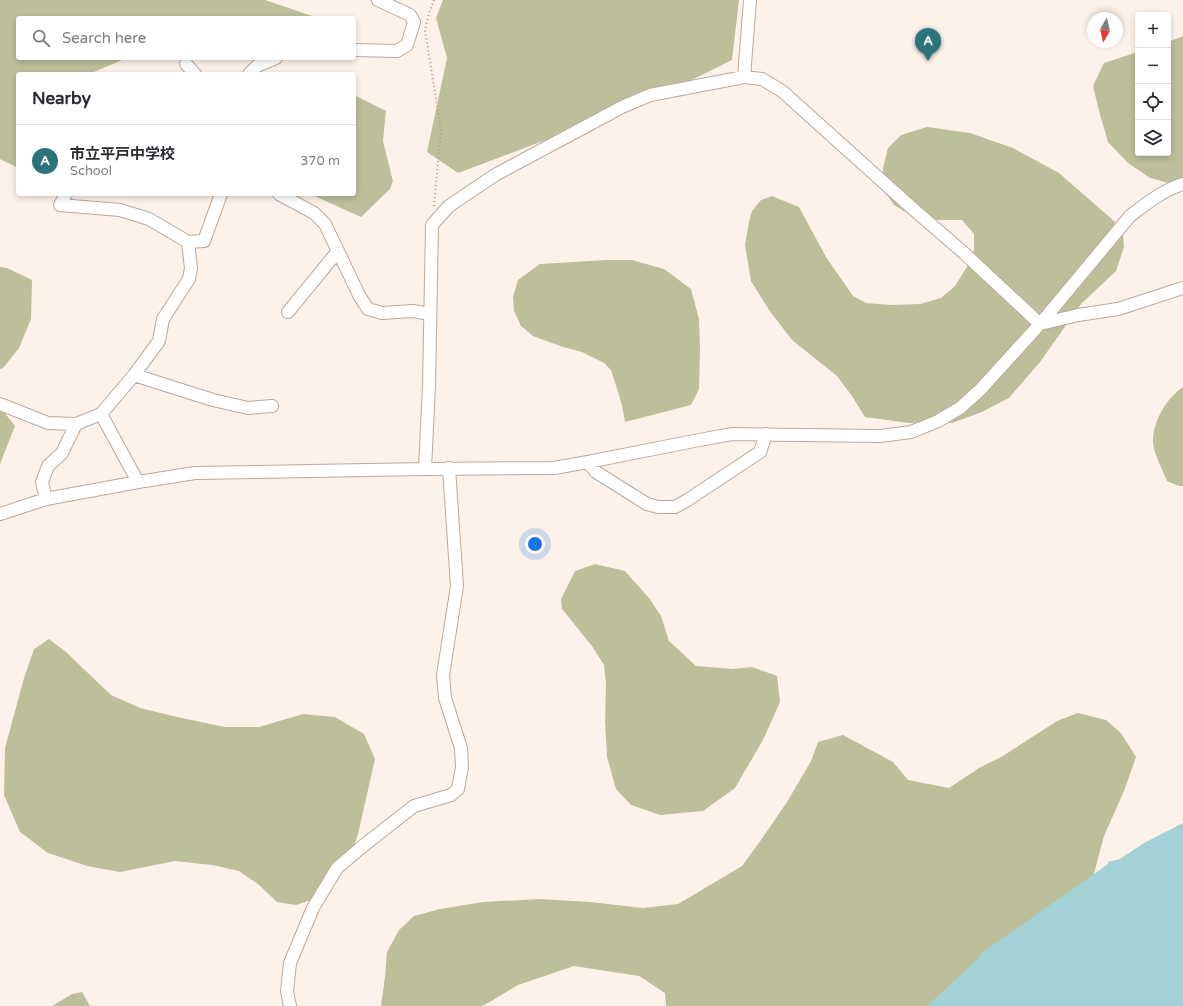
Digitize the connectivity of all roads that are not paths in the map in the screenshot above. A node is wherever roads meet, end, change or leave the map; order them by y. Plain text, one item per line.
1 (378, 0) edge
2 (750, 0) edge
3 (356, 50) edge
4 (271, 60) edge
5 (186, 64) dead end
6 (193, 72) edge
7 (251, 72) edge
8 (744, 77) junction
9 (1183, 184) edge
10 (65, 196) edge
11 (219, 196) edge
12 (283, 196) edge
13 (188, 242) junction
14 (338, 251) junction
15 (1183, 288) edge
16 (288, 312) dead end
17 (430, 314) junction
18 (1040, 324) junction
19 (134, 375) junction
20 (0, 404) edge
21 (272, 406) dead end
22 (101, 414) junction
23 (76, 424) junction
24 (766, 434) junction
25 (588, 462) junction
26 (449, 468) junction
27 (424, 469) junction
28 (138, 482) junction
29 (46, 499) junction
30 (0, 514) edge
31 (290, 1006) edge

1 - 3 street
2 - 8 street
4 - 7 street
5 - 6 street
8 - 17 street
8 - 18 street
9 - 18 street
10 - 13 street
11 - 13 street
12 - 14 street
13 - 19 street
14 - 16 street
14 - 17 street
15 - 18 street
17 - 27 street
18 - 24 street
19 - 21 street
19 - 22 street
20 - 23 street
22 - 23 street
22 - 28 street
23 - 29 street
24 - 25 street
24 - 25 street
25 - 26 street
26 - 27 street
26 - 31 street
27 - 28 street
28 - 29 street
29 - 30 street

